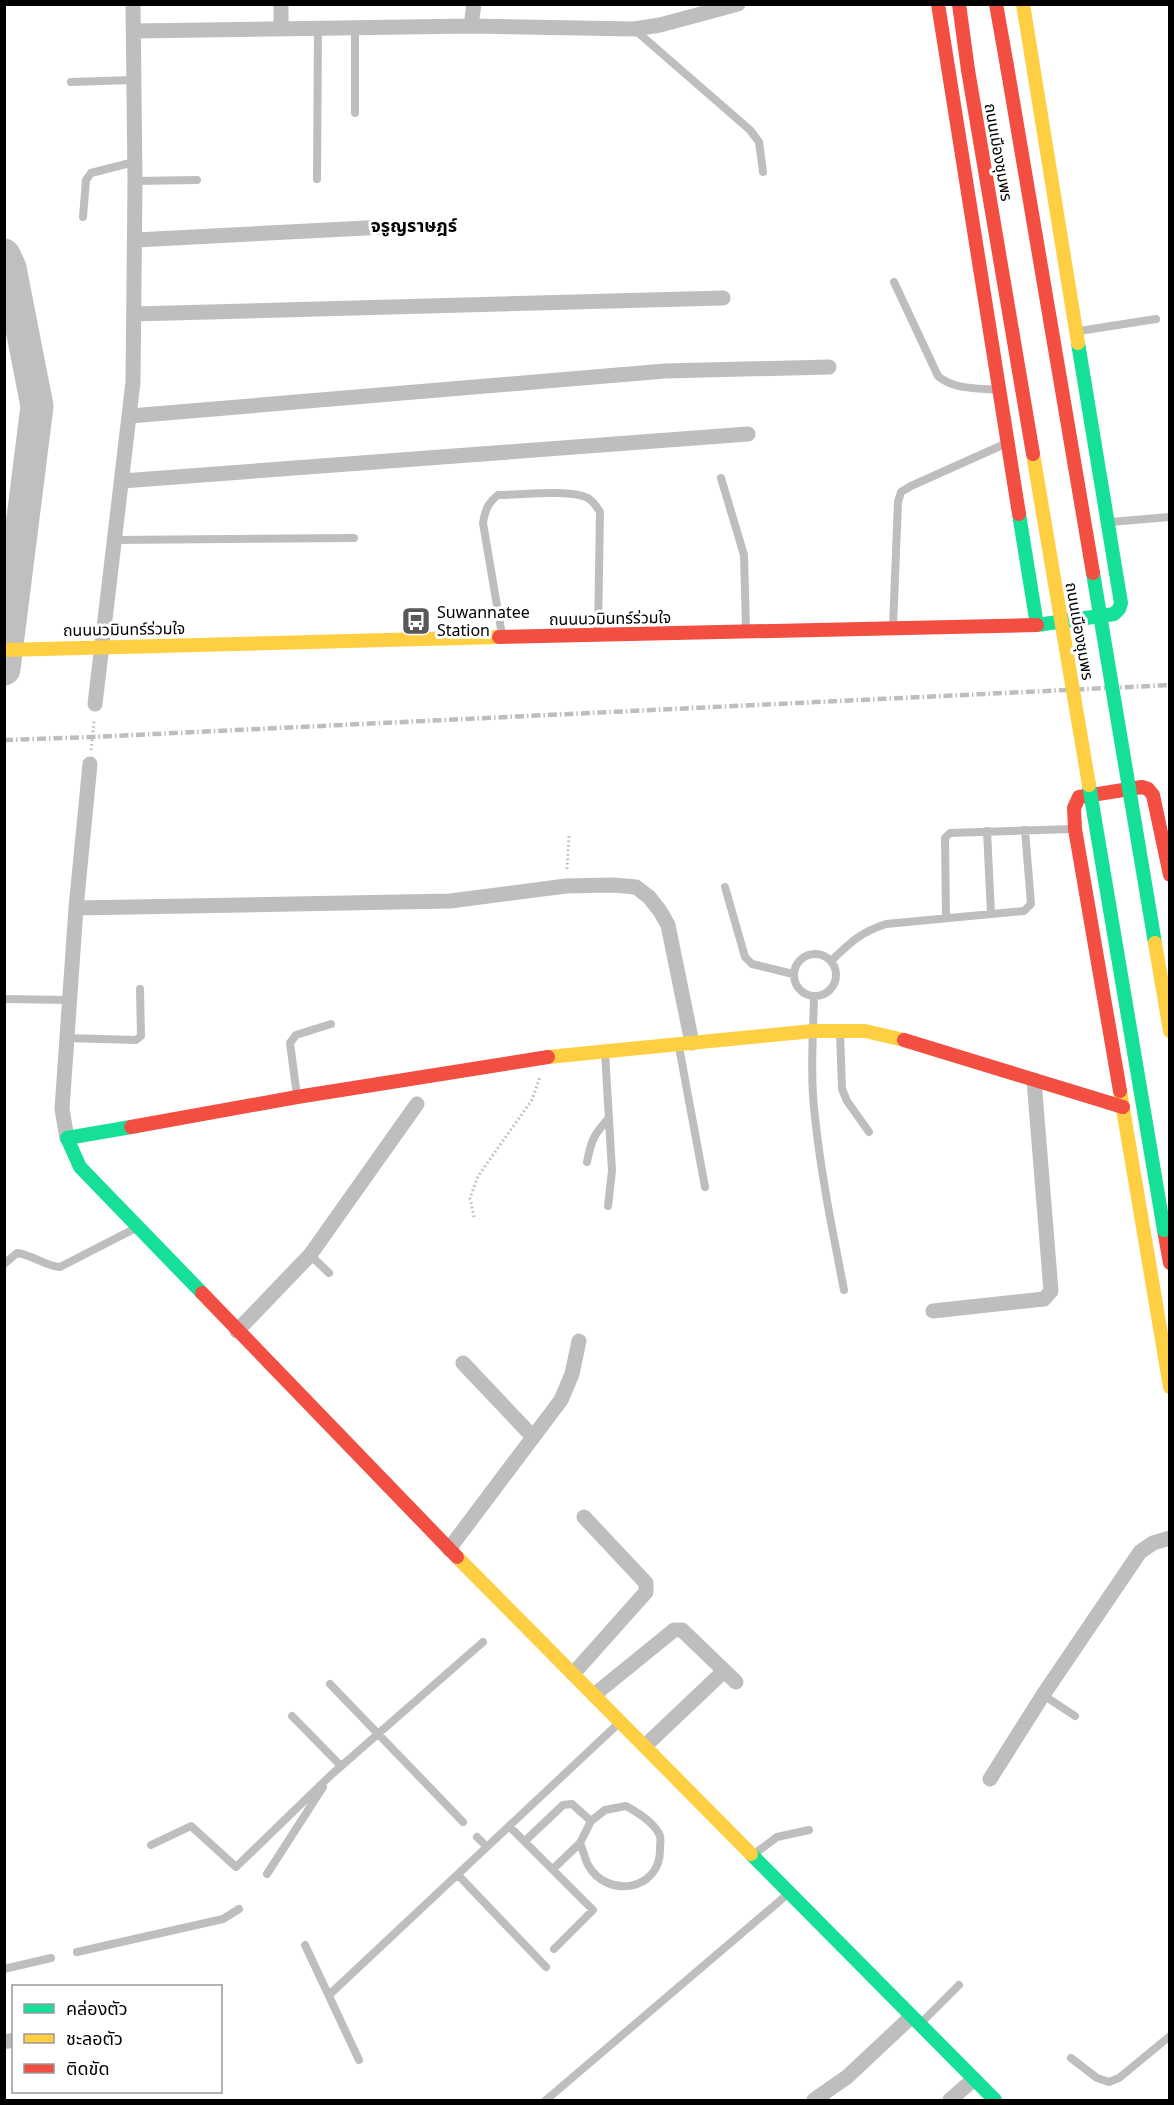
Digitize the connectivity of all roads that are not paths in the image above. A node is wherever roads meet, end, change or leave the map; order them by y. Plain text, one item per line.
1 (133, 4) edge
2 (281, 4) edge
3 (474, 4) edge
4 (738, 4) edge
5 (938, 4) edge
6 (959, 4) edge
7 (996, 4) edge
8 (1023, 4) edge
9 (471, 26) junction
10 (318, 27) junction
11 (355, 27) junction
12 (281, 28) junction
13 (634, 29) junction
14 (134, 31) junction
15 (133, 80) junction
16 (71, 82) dead end
17 (355, 113) dead end
18 (134, 162) junction
19 (763, 172) dead end
20 (317, 179) dead end
21 (197, 180) dead end
22 (135, 181) junction
23 (83, 217) dead end
24 (385, 227) dead end
25 (135, 240) junction
26 (894, 282) dead end
27 (723, 298) dead end
28 (135, 314) junction
29 (1156, 319) dead end
30 (1077, 331) junction
31 (830, 367) dead end
32 (1000, 390) junction
33 (130, 416) junction
34 (748, 434) dead end
35 (1008, 442) junction
36 (721, 478) dead end
37 (122, 481) junction
38 (1170, 517) edge
39 (1108, 522) junction
40 (354, 538) dead end
41 (114, 540) junction
42 (1037, 625) junction
43 (893, 628) junction
44 (746, 632) junction
45 (598, 634) junction
46 (502, 637) junction
47 (101, 646) junction
48 (4, 650) edge
49 (95, 704) road end
50 (90, 764) road end
51 (1075, 829) junction
52 (1025, 830) junction
53 (987, 831) junction
54 (1170, 874) edge
55 (725, 887) dead end
56 (76, 908) junction
57 (991, 914) junction
58 (946, 917) junction
59 (831, 961) junction
60 (793, 974) junction
61 (140, 989) dead end
62 (814, 997) junction
63 (4, 999) edge
64 (70, 1000) junction
65 (331, 1024) dead end
66 (813, 1031) junction
67 (840, 1031) junction
68 (1170, 1031) edge
69 (68, 1038) junction
70 (685, 1043) junction
71 (604, 1051) junction
72 (1034, 1080) junction
73 (297, 1097) junction
74 (417, 1104) dead end
75 (1123, 1107) junction
76 (609, 1118) junction
77 (868, 1132) dead end
78 (67, 1138) junction
79 (587, 1162) dead end
80 (705, 1187) dead end
81 (608, 1206) dead end
82 (137, 1227) junction
83 (310, 1254) junction
84 (1170, 1263) edge
85 (4, 1264) edge
86 (329, 1273) dead end
87 (844, 1290) dead end
88 (933, 1311) dead end
89 (237, 1331) junction
90 (579, 1341) dead end
91 (463, 1363) dead end
92 (1170, 1387) edge
93 (532, 1437) junction
94 (584, 1517) dead end
95 (1170, 1538) edge
96 (448, 1549) junction
97 (483, 1642) dead end
98 (724, 1671) junction
99 (573, 1674) junction
100 (736, 1682) dead end
101 (330, 1684) dead end
102 (594, 1695) junction
103 (1043, 1695) junction
104 (292, 1716) dead end
105 (1075, 1716) dead end
106 (620, 1722) junction
107 (377, 1733) junction
108 (645, 1746) junction
109 (341, 1766) junction
110 (331, 1775) junction
111 (990, 1779) dead end
112 (591, 1821) junction
113 (463, 1822) dead end
114 (509, 1826) junction
115 (809, 1830) dead end
116 (477, 1837) dead end
117 (525, 1841) junction
118 (580, 1843) junction
119 (151, 1845) dead end
120 (487, 1847) junction
121 (752, 1856) junction
122 (553, 1869) junction
123 (267, 1874) dead end
124 (458, 1875) junction
125 (789, 1893) junction
126 (239, 1909) dead end
127 (306, 1944) dead end
128 (554, 1949) dead end
129 (77, 1952) dead end
130 (51, 1958) dead end
131 (546, 1967) dead end
132 (4, 1969) edge
133 (959, 1985) dead end
134 (329, 1995) junction
135 (915, 2021) junction
136 (1170, 2036) edge
137 (1071, 2058) dead end
138 (359, 2060) dead end
139 (974, 2079) junction
140 (546, 2100) edge
141 (814, 2100) edge
142 (950, 2100) edge
143 (995, 2100) edge

1 - 14 street
2 - 12 street
3 - 9 street
4 - 13 street
5 - 32 street
6 - 84 street, ถนนเมืองชุมพร, bridge
7 - 68 street, ถนนเมืองชุมพร, bridge
8 - 30 street
9 - 11 street
9 - 13 street
10 - 11 street
10 - 12 street
10 - 20 lane
11 - 17 lane
12 - 14 street
13 - 19 lane
14 - 15 street
15 - 16 lane
15 - 18 street
18 - 22 street
18 - 23 lane
21 - 22 lane
22 - 25 street
24 - 25 street
25 - 28 street
26 - 32 lane
27 - 28 street
28 - 33 street
29 - 30 lane
30 - 39 street
31 - 33 street
32 - 35 street
33 - 37 street
34 - 37 street
35 - 42 street
35 - 43 lane
36 - 44 lane
37 - 41 street
38 - 39 lane
39 - 42 street, ถนนนวมินทร์ร่วมใจ
40 - 41 lane
41 - 47 street
42 - 43 street, ถนนนวมินทร์ร่วมใจ
43 - 44 street, ถนนนวมินทร์ร่วมใจ
44 - 45 street, ถนนนวมินทร์ร่วมใจ
45 - 46 street, ถนนนวมินทร์ร่วมใจ
45 - 46 lane
46 - 47 street, ถนนนวมินทร์ร่วมใจ
47 - 48 street, ถนนนวมินทร์ร่วมใจ
47 - 49 street
50 - 56 street
51 - 52 lane
51 - 54 street
51 - 75 street
52 - 53 lane
52 - 57 lane
53 - 57 lane
53 - 58 lane
55 - 60 lane
56 - 64 street
56 - 70 street
57 - 58 lane
58 - 59 lane
59 - 60 lane
59 - 62 lane
60 - 62 lane
61 - 69 lane
62 - 66 lane
63 - 64 lane
64 - 69 street
65 - 73 lane
66 - 67 street
66 - 70 street
66 - 87 lane
67 - 72 street
67 - 77 lane
69 - 78 street
70 - 71 street
70 - 80 lane
71 - 73 street
71 - 76 lane
72 - 75 street
72 - 88 street
73 - 78 street
74 - 83 street
75 - 92 street
76 - 79 lane
76 - 81 lane
78 - 82 street
82 - 85 lane
82 - 89 street
83 - 86 lane
83 - 89 street
89 - 96 street
90 - 93 street
91 - 93 street
93 - 96 street
94 - 99 street
95 - 103 street
96 - 99 street
97 - 107 lane
98 - 100 street
98 - 102 street
98 - 108 street
99 - 102 street
101 - 107 lane
102 - 106 street
103 - 105 lane
103 - 111 street
104 - 109 lane
106 - 108 street
106 - 114 lane
107 - 109 lane
107 - 113 lane
108 - 121 street
109 - 110 lane
110 - 119 lane
110 - 123 lane
112 - 117 lane
112 - 118 lane
112 - 118 lane
114 - 117 lane
114 - 120 lane
115 - 121 lane
116 - 120 lane
117 - 122 lane
118 - 122 lane
120 - 124 lane
121 - 125 street
122 - 128 lane
124 - 131 lane
124 - 134 lane
125 - 135 street
125 - 140 lane
126 - 129 lane
127 - 134 lane
130 - 132 lane
133 - 135 lane
134 - 138 lane
135 - 139 street
135 - 141 street
136 - 137 lane
139 - 142 street
139 - 143 street

